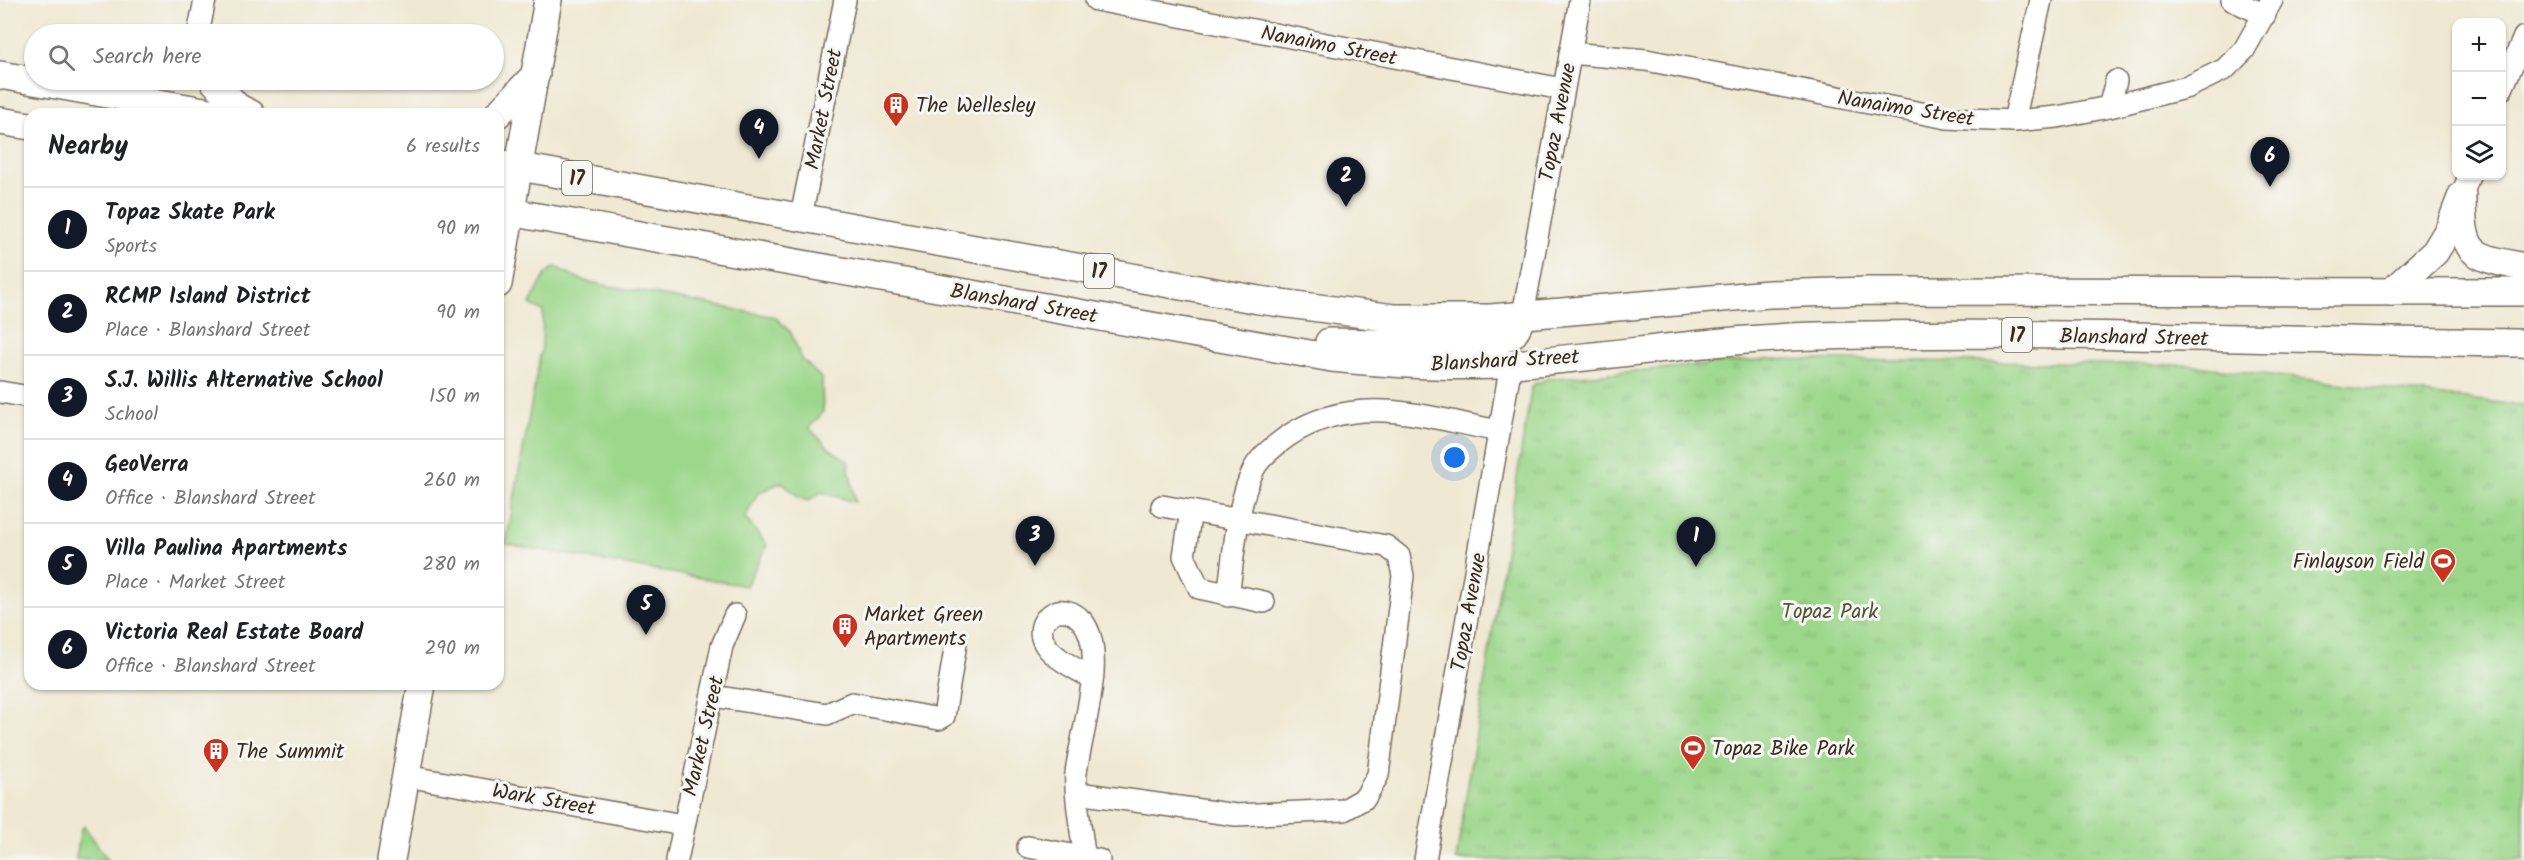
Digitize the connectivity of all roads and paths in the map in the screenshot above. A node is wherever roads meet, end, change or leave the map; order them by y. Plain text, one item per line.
1 (205, 0) edge
2 (548, 0) edge
3 (845, 0) edge
4 (1096, 0) edge
5 (1580, 0) edge
6 (2041, 0) edge
7 (2232, 0) edge
8 (2268, 8) edge
9 (200, 24) edge
10 (2524, 37) edge
11 (1570, 53) junction
12 (536, 74) junction
13 (0, 75) edge
14 (24, 79) edge
15 (2506, 80) edge
16 (2116, 81) dead end
17 (1562, 89) junction
18 (84, 90) edge
19 (130, 90) edge
20 (222, 90) edge
21 (118, 96) junction
22 (2109, 107) junction
23 (187, 108) edge
24 (239, 108) edge
25 (504, 108) edge
26 (0, 121) edge
27 (2014, 121) junction
28 (24, 125) edge
29 (509, 165) edge
30 (2466, 185) edge
31 (505, 212) edge
32 (801, 217) junction
33 (2524, 267) edge
34 (2391, 292) junction
35 (2524, 292) edge
36 (1523, 315) junction
37 (1250, 343) junction
38 (2524, 343) edge
39 (1511, 364) junction
40 (0, 392) edge
41 (24, 397) edge
42 (1499, 431) junction
43 (1162, 506) dead end
44 (1191, 511) junction
45 (1240, 520) junction
46 (1228, 596) junction
47 (1264, 602) dead end
48 (735, 615) dead end
49 (956, 643) dead end
50 (1092, 678) dead end
51 (421, 690) edge
52 (713, 696) junction
53 (406, 776) junction
54 (1078, 793) junction
55 (682, 825) junction
56 (1028, 847) dead end
57 (1091, 858) edge
58 (391, 860) edge
59 (677, 860) edge
60 (1425, 860) edge

1 - 9 street
2 - 12 main road
3 - 32 street, Market Street
4 - 17 street, Nanaimo Street
5 - 11 street, Topaz Avenue
6 - 27 street
7 - 8 street
8 - 22 street, Nanaimo Street
10 - 15 street
11 - 17 street, Topaz Avenue
11 - 27 street, Nanaimo Street
12 - 25 main road
12 - 29 main road
13 - 14 main road
16 - 22 street
17 - 36 street, Topaz Avenue
18 - 21 main road
19 - 21 main road
20 - 24 main road
21 - 23 main road
22 - 27 street, Nanaimo Street
26 - 28 main road
29 - 31 main road
29 - 32 main road, Blanshard Street / 17
30 - 33 main road
30 - 34 main road
31 - 37 main road, Blanshard Street / 17
32 - 36 main road, Blanshard Street / 17
34 - 35 main road, Blanshard Street / 17
34 - 36 main road, Blanshard Street / 17
36 - 37 main road
37 - 39 main road, Blanshard Street / 17
38 - 39 main road, Blanshard Street / 17
39 - 42 street, Topaz Avenue
40 - 41 street
42 - 45 street
42 - 60 street, Topaz Avenue
43 - 44 street
44 - 45 street
44 - 46 street
45 - 46 street
45 - 54 street
46 - 47 street
48 - 52 street, Market Street
49 - 52 street
50 - 54 street
51 - 53 main road
52 - 55 street, Market Street
53 - 55 street, Wark Street
53 - 58 main road
54 - 57 street
55 - 59 street, Market Street
56 - 57 street

